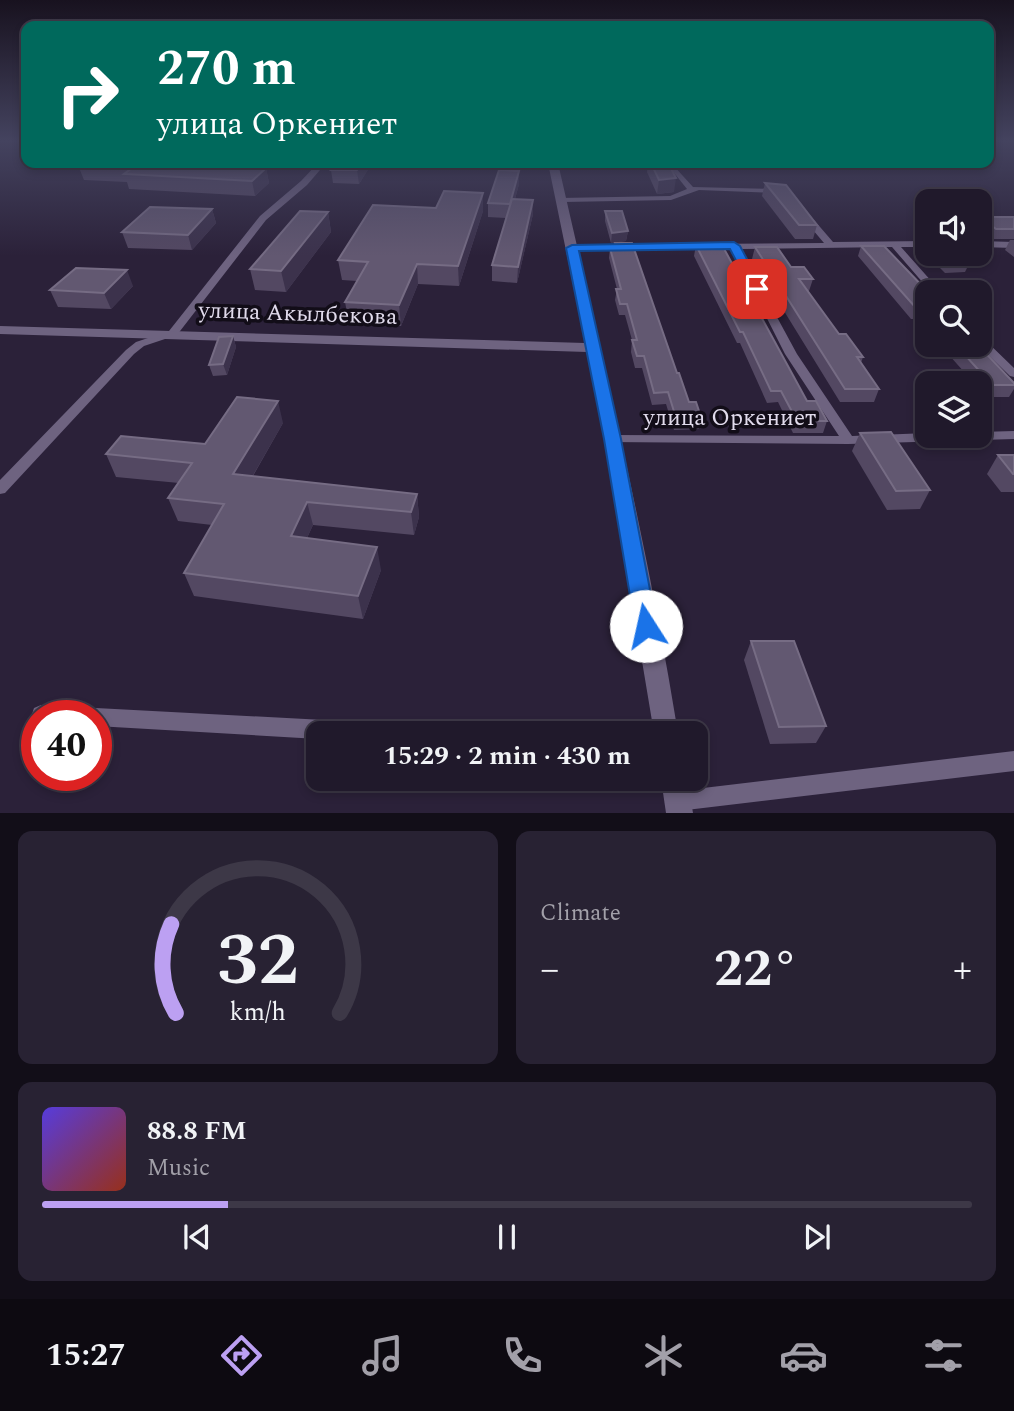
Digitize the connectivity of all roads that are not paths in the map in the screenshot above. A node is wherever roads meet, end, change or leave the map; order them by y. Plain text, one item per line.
1 (307, 180) edge
2 (558, 180) edge
3 (683, 180) edge
4 (691, 190) junction
5 (787, 194) edge
6 (563, 200) junction
7 (796, 204) edge
8 (894, 244) junction
9 (915, 244) edge
10 (992, 244) edge
11 (831, 245) junction
12 (1014, 245) edge
13 (734, 246) junction
14 (572, 248) junction
15 (926, 280) edge
16 (0, 330) edge
17 (173, 332) junction
18 (594, 348) junction
19 (992, 353) edge
20 (1014, 374) edge
21 (1014, 435) edge
22 (613, 439) junction
23 (848, 440) junction
24 (0, 489) edge
25 (112, 718) edge
26 (664, 721) edge
27 (306, 729) edge
28 (1014, 761) edge
29 (678, 797) edge

1 - 17 street
2 - 6 street
3 - 4 street
4 - 5 street
4 - 6 street
6 - 14 street
7 - 11 street
8 - 9 street
8 - 11 street
8 - 15 street
10 - 12 street
11 - 13 street
13 - 14 street
13 - 23 street, улица Оркениет
14 - 18 street
16 - 17 street, улица Акылбекова
17 - 18 street, улица Акылбекова
17 - 24 street
18 - 22 street
19 - 20 street
21 - 23 street, улица Оркениет
22 - 23 street, улица Оркениет
22 - 26 street
25 - 27 street
28 - 29 street

